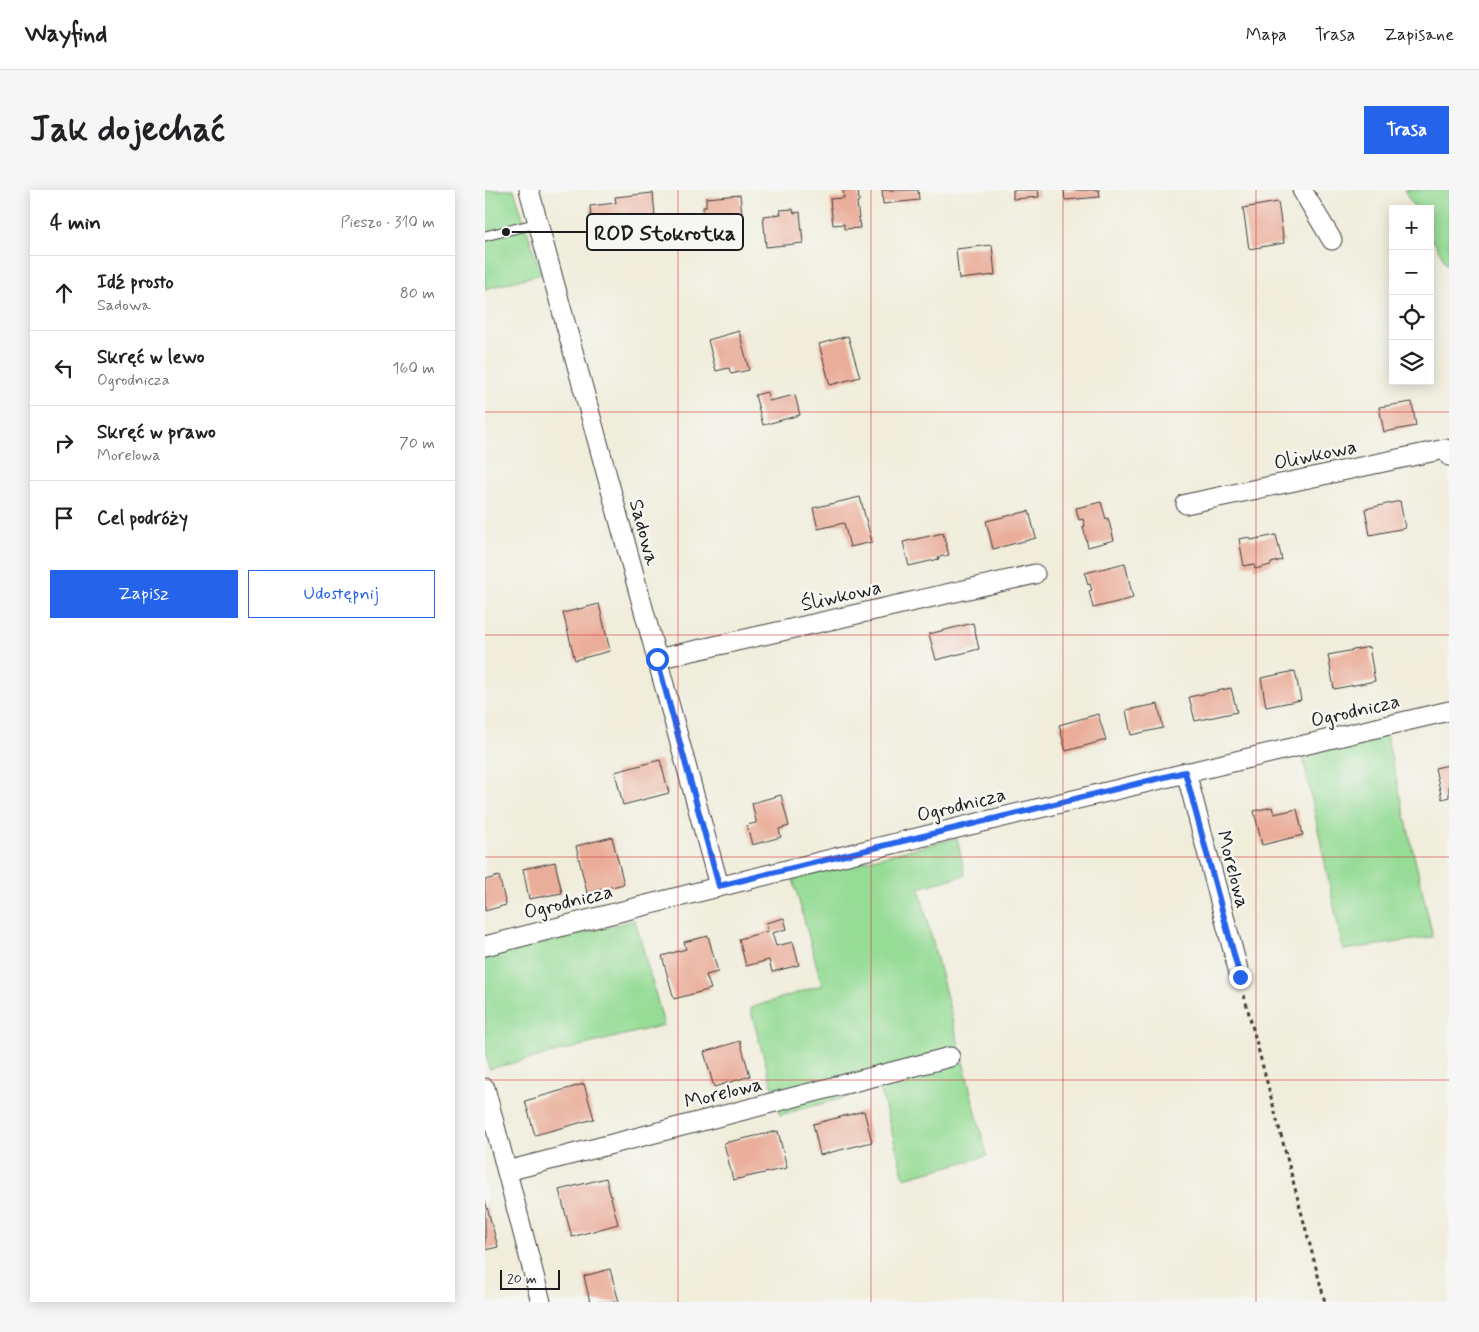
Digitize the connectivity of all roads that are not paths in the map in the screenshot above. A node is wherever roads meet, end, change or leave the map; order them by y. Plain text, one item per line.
1 (529, 190) edge
2 (1302, 190) edge
3 (538, 223) junction
4 (485, 236) edge
5 (1332, 240) dead end
6 (1449, 456) edge
7 (1186, 504) dead end
8 (1035, 574) dead end
9 (657, 659) junction
10 (1449, 711) edge
11 (1185, 772) junction
12 (719, 886) junction
13 (485, 946) edge
14 (1240, 977) road end
15 (950, 1056) dead end
16 (485, 1088) edge
17 (507, 1171) junction
18 (541, 1302) edge

1 - 3 street, Sadowa
2 - 5 street
3 - 4 lane
3 - 9 street, Sadowa
6 - 7 street, Oliwkowa
8 - 9 street, Śliwkowa
9 - 12 street, Sadowa
10 - 11 street, Ogrodnicza
11 - 12 street, Ogrodnicza
11 - 14 street, Morelowa
12 - 13 street, Ogrodnicza
15 - 17 street, Morelowa
16 - 17 street
17 - 18 street

